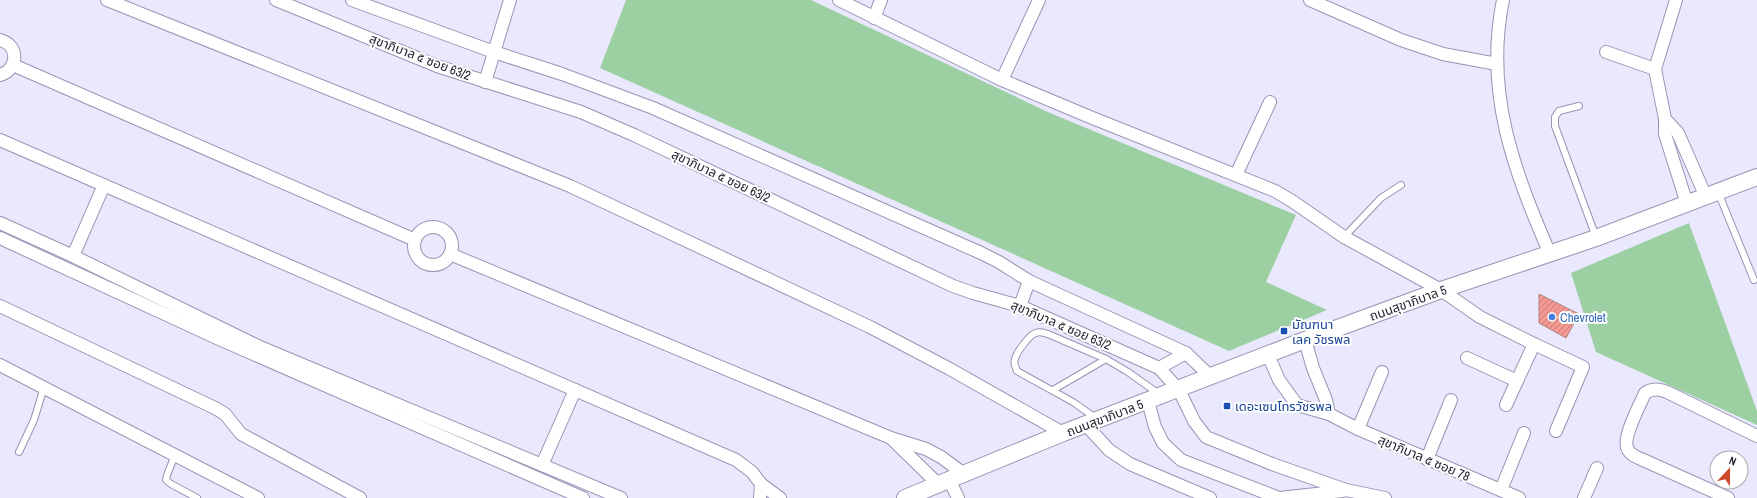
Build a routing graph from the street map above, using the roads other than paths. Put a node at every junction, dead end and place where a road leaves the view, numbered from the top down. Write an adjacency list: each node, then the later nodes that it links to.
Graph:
1 (107, 0): 67 (street)
2 (276, 0): 20 (street, สุขาภิบาล ๕ ซอย 63/2)
3 (352, 0): 13 (street)
4 (510, 0): 13 (street)
5 (839, 0): 11 (street)
6 (881, 0): 11 (street)
7 (1039, 0): 19 (street)
8 (1310, 0): 15 (street)
9 (1503, 0): 15 (street)
10 (1676, 0): 17 (street)
11 (874, 18): 19 (street)
12 (0, 40): 16 (street)
13 (494, 52): 20 (street); 40 (street)
14 (1606, 52): 17 (street)
15 (1497, 64): 37 (street)
16 (13, 65): 18 (street); 35 (street)
17 (1655, 70): 23 (street)
18 (0, 75)
19 (1002, 80): 25 (street)
20 (485, 82): 43 (street, สุขาภิบาล ๕ ซอย 63/2)
21 (1270, 102): 25 (street)
22 (1579, 106): 34 (lane)
23 (1665, 119): 29 (street); 30 (street)
24 (0, 140): 27 (street)
25 (1236, 175): 32 (street)
26 (1757, 178): 29 (main road, ถนนสุขาภิบาล 5)
27 (104, 185): 38 (street); 56 (street)
28 (1401, 185): 32 (lane)
29 (1712, 195): 30 (main road, ถนนสุขาภิบาล 5); 39 (lane)
30 (1687, 204): 34 (main road, ถนนสุขาภิบาล 5)
31 (0, 223): 38 (street)
32 (1344, 237): 41 (street)
33 (0, 238): 84 (street)
34 (1596, 238): 37 (main road, ถนนสุขาภิบาล 5)
35 (415, 240): 36 (street); 36 (street)
36 (450, 254): 69 (street)
37 (1550, 254): 41 (main road, ถนนสุขาภิบาล 5)
38 (73, 256): 73 (street)
39 (1754, 280)
40 (1029, 282): 43 (street); 46 (street)
41 (1441, 290): 44 (main road, ถนนสุขาภิบาล 5); 45 (street)
42 (0, 306): 83 (street)
43 (1020, 306): 51 (street, สุขาภิบาล ๕ ซอย 63/2)
44 (1305, 340): 47 (main road, ถนนสุขาภิบาล 5); 62 (street)
45 (1534, 344): 54 (street); 65 (street)
46 (1186, 353): 51 (street); 53 (street)
47 (1268, 355): 53 (main road, ถนนสุขาภิบาล 5); 62 (street, สุขาภิบาล ๕ ซอย 78)
48 (1467, 358): 54 (street)
49 (1106, 359): 57 (lane); 57 (lane); 59 (lane)
50 (0, 364): 55 (street)
51 (1159, 368): 58 (street)
52 (1382, 372): 64 (street)
53 (1211, 377): 58 (main road, ถนนสุขาภิบาล 5)
54 (1517, 381): 61 (street)
55 (44, 387): 70 (lane); 71 (street)
56 (574, 390): 73 (street); 77 (street)
57 (1053, 390): 63 (lane)
58 (1179, 390): 59 (main road, ถนนสุขาภิบาล 5); 78 (street)
59 (1155, 398): 63 (main road, ถนนสุขาภิบาล 5); 91 (street)
60 (1451, 400): 72 (street)
61 (1506, 405)
62 (1329, 414): 64 (street, สุขาภิบาล ๕ ซอย 78)
63 (1092, 422): 67 (main road, ถนนสุขาภิบาล 5); 90 (street)
64 (1358, 429): 72 (street, สุขาภิบาล ๕ ซอย 78)
65 (1556, 431)
66 (1524, 433): 79 (street)
67 (1063, 434): 75 (main road, ถนนสุขาภิบาล 5)
68 (1757, 436): 95 (street)
69 (891, 438): 75 (street); 76 (street)
70 (20, 452)
71 (175, 455): 81 (lane); 82 (street)
72 (1427, 459): 79 (street, สุขาภิบาล ๕ ซอย 78)
73 (542, 465): 85 (street)
74 (1597, 468): 94 (street)
75 (964, 474): 76 (main road, ถนนสุขาภิบาล 5)
76 (944, 482): 88 (main road, ถนนสุขาภิบาล 5); 89 (street)
77 (762, 484): 86 (street); 87 (street)
78 (1346, 490): 80 (street); 91 (street)
79 (1501, 490): 93 (street, สุขาภิบาล ๕ ซอย 78)
80 (1366, 496): 92 (street)
81 (197, 498)
82 (258, 498)
83 (360, 498)
84 (583, 498)
85 (621, 498)
86 (760, 498)
87 (780, 498)
88 (905, 498)
89 (958, 498)
90 (1210, 498)
91 (1279, 498)
92 (1385, 498)
93 (1519, 498)
94 (1584, 498)
95 (1728, 498)

